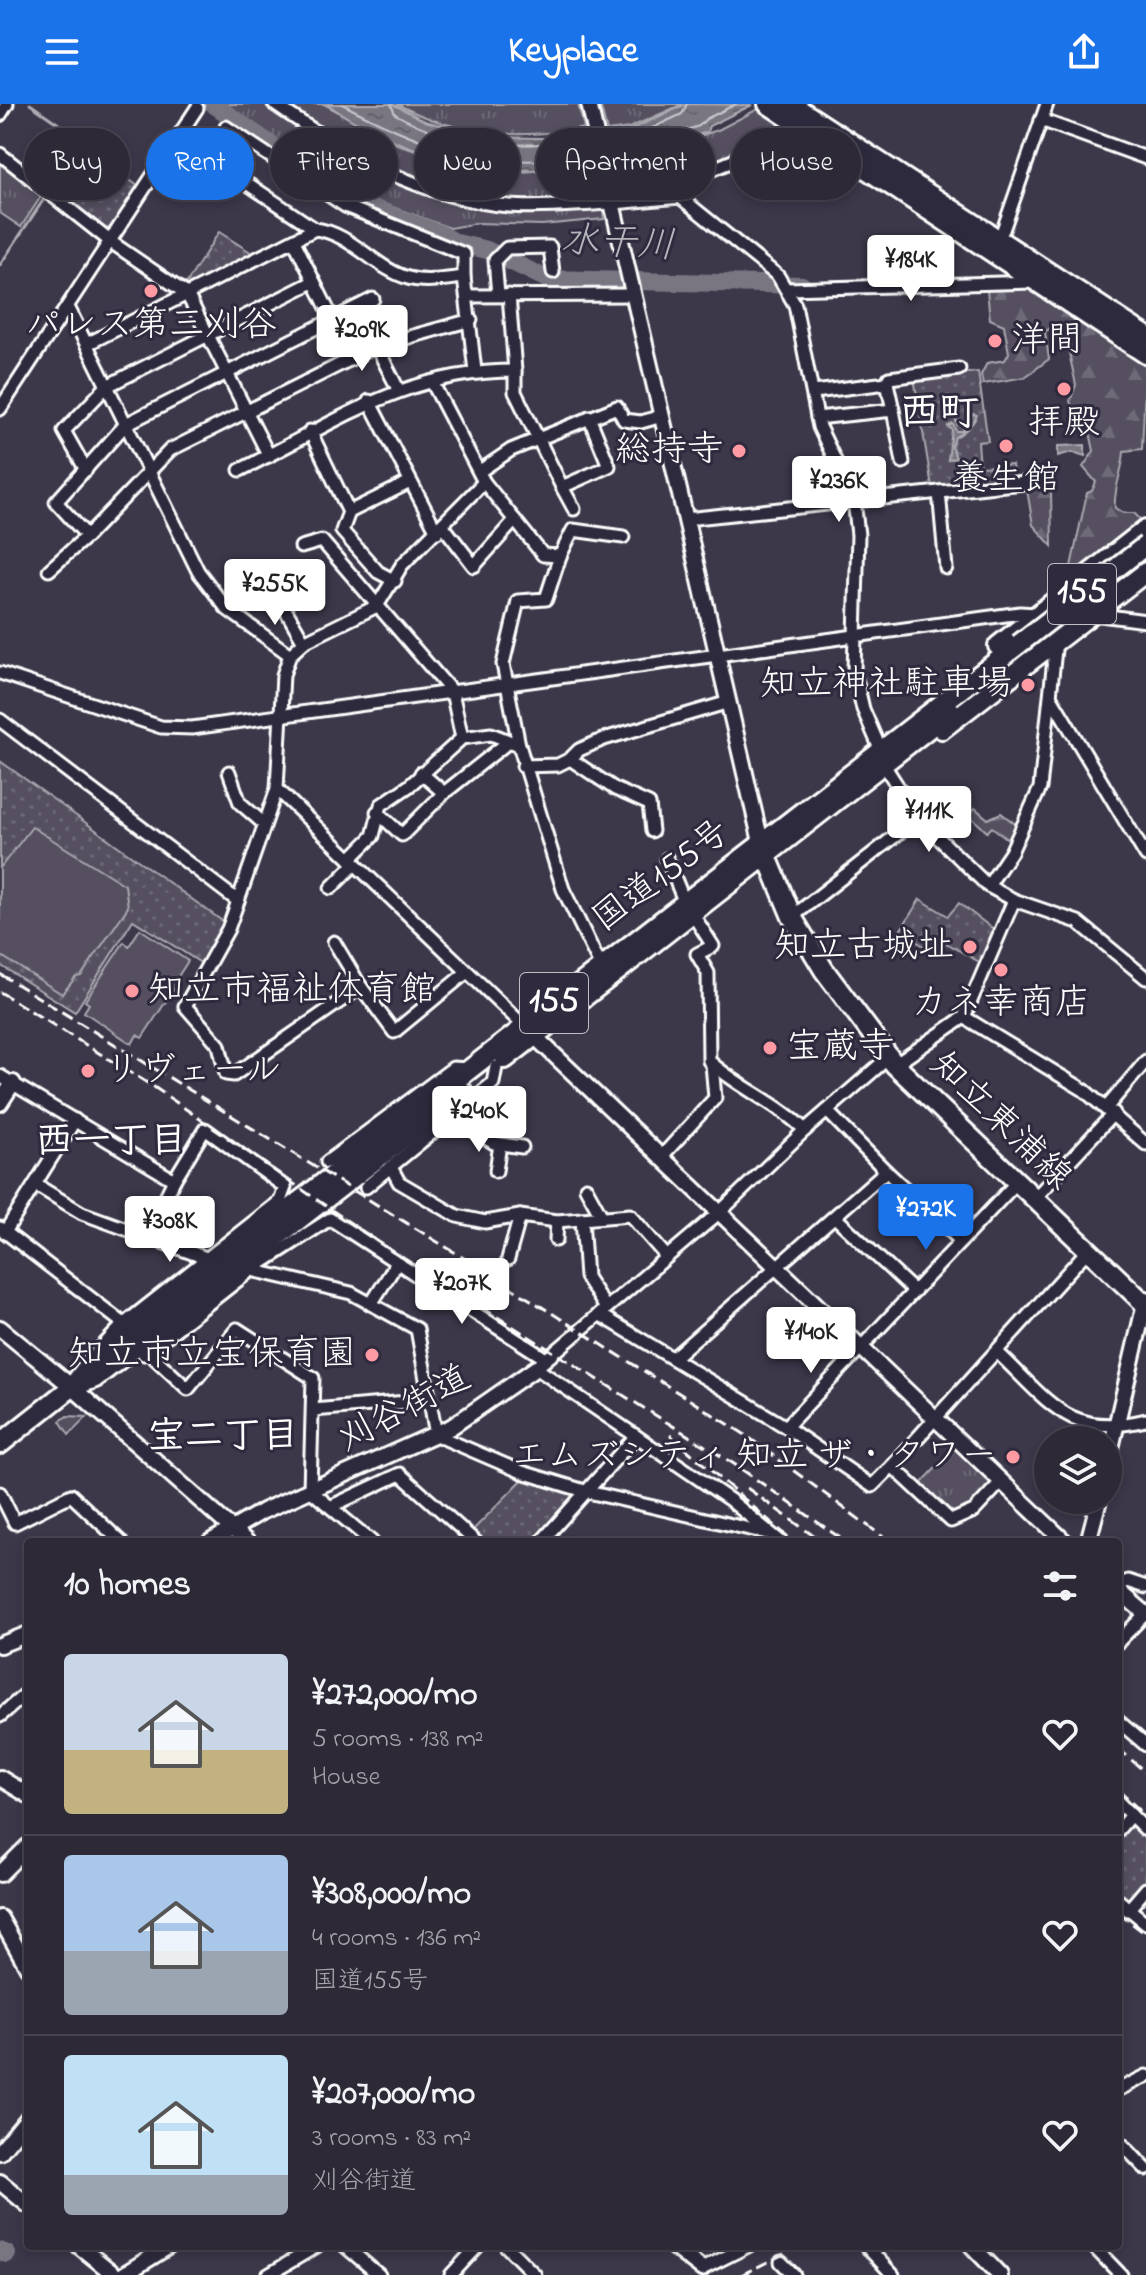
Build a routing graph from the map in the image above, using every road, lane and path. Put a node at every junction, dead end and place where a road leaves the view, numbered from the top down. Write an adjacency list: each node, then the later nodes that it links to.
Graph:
1 (7, 104): 8 (street)
2 (274, 104): 19 (street)
3 (589, 104): 13 (street)
4 (768, 104): 10 (main road)
5 (791, 104): 10 (main road)
6 (1047, 104): 9 (street)
7 (197, 108): 12 (street)
8 (0, 115)
9 (1041, 120): 15 (street); 23 (street)
10 (804, 123): 16 (street); 29 (main road); 41 (main road)
11 (226, 127): 27 (street)
12 (184, 128)
13 (596, 128)
14 (0, 154): 25 (street)
15 (1146, 158)
16 (715, 169)
17 (146, 187): 25 (street)
18 (254, 188): 22 (street)
19 (618, 200): 20 (street); 33 (street)
20 (659, 200)
21 (684, 200): 30 (street)
22 (315, 229): 24 (street); 27 (street)
23 (1003, 230)
24 (294, 241): 28 (street); 31 (street)
25 (111, 242): 31 (street); 36 (street)
26 (553, 272): 32 (street)
27 (464, 277): 34 (street)
28 (313, 282): 38 (street); 40 (street)
29 (1035, 282): 30 (street); 44 (main road)
30 (784, 285): 53 (street)
31 (187, 294): 40 (street); 42 (street)
32 (504, 295): 33 (street); 34 (street); 47 (street)
33 (634, 295): 58 (street)
34 (468, 296): 39 (street)
35 (373, 299): 37 (street)
36 (68, 307): 42 (street); 55 (street)
37 (357, 308): 38 (street); 43 (street)
38 (333, 320): 48 (street)
39 (471, 320): 43 (street); 46 (street)
40 (210, 336): 48 (street); 51 (street)
41 (1146, 336)
42 (87, 344): 51 (street)
43 (377, 346): 52 (street); 57 (street)
44 (1146, 354)
45 (959, 369): 50 (street)
46 (475, 371): 47 (street); 49 (street)
47 (515, 371): 63 (street)
48 (229, 375): 57 (street); 61 (street)
49 (432, 382): 52 (street); 69 (street)
50 (887, 383): 53 (street); 56 (street)
51 (107, 386): 61 (street); 66 (street)
52 (398, 389): 54 (street)
53 (814, 392): 60 (street)
54 (369, 401): 62 (street); 70 (street)
55 (0, 410)
56 (893, 410): 60 (street); 65 (street)
57 (247, 412): 64 (street); 68 (street)
58 (662, 416): 59 (street); 77 (street)
59 (589, 417): 63 (street); 72 (street)
60 (817, 418): 74 (street)
61 (126, 424): 66 (street); 68 (street)
62 (310, 431): 64 (street); 76 (street)
63 (536, 440): 69 (street); 72 (street)
64 (269, 456): 67 (street)
65 (903, 462)
66 (86, 470): 81 (street)
67 (240, 470)
68 (150, 471): 81 (street); 101 (street)
69 (482, 476): 78 (street); 79 (street)
70 (410, 482): 76 (street); 79 (street)
71 (1024, 483): 73 (street)
72 (562, 487): 75 (street)
73 (939, 492): 74 (street); 87 (street)
74 (854, 500): 77 (street); 97 (street)
75 (574, 509)
76 (349, 512): 90 (street)
77 (686, 519): 102 (street)
78 (515, 520): 79 (street); 85 (street)
79 (440, 529): 90 (street)
80 (1146, 529): 91 (main road, 155)
81 (87, 536): 88 (street)
82 (623, 537): 85 (street)
83 (1146, 545): 100 (main road, 国道155号 / 155, bridge)
84 (301, 547): 93 (street)
85 (560, 556): 104 (street)
86 (1146, 559): 100 (main road, 国道155号 / 155)
87 (946, 568)
88 (49, 570)
89 (1146, 572): 95 (main road, 155)
90 (395, 581): 93 (street)
91 (1061, 594): 94 (main road, 155); 99 (street)
92 (277, 595): 98 (street)
93 (377, 606): 98 (street); 105 (street)
94 (1037, 614): 97 (street); 110 (main road, 155)
95 (1092, 614): 96 (street); 99 (main road, 155)
96 (1146, 621)
97 (854, 637): 102 (street); 113 (street)
98 (304, 642): 101 (street)
99 (1056, 642): 106 (street); 110 (main road, 155)
100 (1022, 648): 110 (main road, 国道155号 / 155)
101 (290, 655): 108 (street)
102 (718, 656): 104 (street); 107 (street)
103 (0, 673): 108 (street)
104 (507, 685): 105 (street); 112 (street)
105 (452, 692): 108 (street); 111 (street)
106 (1050, 696): 125 (street); 128 (street)
107 (729, 702): 114 (street); 124 (street)
108 (283, 714): 118 (street)
109 (0, 720): 131 (street)
110 (910, 736): 113 (main road, 国道155号 / 155)
111 (462, 738): 112 (street); 117 (street)
112 (513, 744): 115 (street); 119 (street)
113 (882, 758): 121 (street); 124 (main road, 国道155号 / 155)
114 (570, 759): 115 (street); 123 (street)
115 (523, 766): 135 (street)
116 (229, 772): 122 (street)
117 (421, 773): 119 (street); 120 (street)
118 (277, 789): 122 (street); 127 (street)
119 (444, 793): 120 (street)
120 (377, 812): 127 (street)
121 (918, 818): 128 (street); 133 (street)
122 (263, 823): 131 (street)
123 (652, 831)
124 (763, 850): 132 (main road, 国道155号 / 155); 133 (main road, 知立東浦線)
125 (1146, 856)
126 (667, 859): 132 (street)
127 (352, 861): 129 (street); 136 (street)
128 (988, 886): 130 (street)
129 (331, 888)
130 (1014, 900): 137 (street); 139 (street)
131 (238, 901): 138 (street)
132 (688, 907): 135 (main road, 国道155号 / 155); 140 (main road, 国道155号 / 155); 143 (street)
133 (792, 917): 141 (main road, 知立東浦線)
134 (334, 942): 138 (street)
135 (600, 965): 140 (main road, 国道155号 / 155)
136 (467, 972): 138 (street); 140 (street)
137 (1146, 978)
138 (361, 987)
139 (964, 1017): 141 (street, 刈谷街道); 148 (street)
140 (530, 1031): 144 (main road, 国道155号 / 155); 145 (main road, 国道155号 / 155); 156 (street)
141 (892, 1061): 149 (street, 刈谷街道); 162 (main road, 知立東浦線)
142 (1146, 1061): 148 (street)
143 (712, 1064): 152 (street); 156 (street)
144 (496, 1067): 150 (street); 195 (main road, 国道155号 / 155)
145 (473, 1069): 157 (street); 194 (main road, 国道155号 / 155)
146 (6, 1080): 147 (street); 151 (street)
147 (0, 1103)
148 (1110, 1110): 154 (street); 166 (street)
149 (827, 1111): 152 (street, 刈谷街道); 160 (street)
150 (452, 1117): 153 (street); 158 (street)
151 (75, 1120): 161 (street); 163 (street)
152 (805, 1130): 167 (street, 刈谷街道)
153 (500, 1144): 155 (street); 159 (street)
154 (1146, 1144)
155 (522, 1147)
156 (663, 1155): 167 (street)
157 (327, 1162)
158 (391, 1167): 164 (street); 168 (street)
159 (496, 1171)
160 (886, 1171): 170 (street); 176 (street)
161 (174, 1180): 174 (street); 179 (street)
162 (1017, 1182): 166 (main road, 知立東浦線); 176 (street)
163 (36, 1185): 173 (street); 174 (street)
164 (366, 1187)
165 (586, 1188): 169 (street)
166 (1034, 1199): 177 (main road, 知立東浦線)
167 (721, 1211): 178 (street, 刈谷街道); 182 (street)
168 (520, 1216): 172 (street); 180 (street)
169 (602, 1217): 171 (street); 178 (street)
170 (836, 1218): 182 (street); 184 (street)
171 (582, 1219): 172 (street); 187 (street)
172 (557, 1221): 175 (street)
173 (2, 1230): 188 (street)
174 (146, 1237): 179 (street)
175 (556, 1240)
176 (961, 1241): 184 (street)
177 (1088, 1250): 185 (main road, 知立東浦線); 191 (street)
178 (666, 1256): 187 (street, 刈谷街道)
179 (206, 1258): 188 (street)
180 (508, 1259)
181 (397, 1263): 183 (street); 186 (street); 193 (street)
182 (777, 1267): 190 (street); 192 (street)
183 (251, 1270): 186 (street); 197 (street)
184 (914, 1291): 190 (street)
185 (1146, 1303): 201 (street)
186 (371, 1304): 196 (street)
187 (602, 1311): 192 (street); 193 (street, 刈谷街道)
188 (124, 1324): 194 (street)
189 (0, 1328): 195 (street)
190 (861, 1347): 198 (street); 203 (street)
191 (997, 1352): 198 (street); 200 (street)
192 (673, 1358): 203 (street)
193 (541, 1364): 204 (street, 刈谷街道); 205 (street)
194 (88, 1366): 195 (main road, 国道155号 / 155)
195 (72, 1387): 206 (main road, 国道155号 / 155); 214 (street)
196 (430, 1400): 197 (street); 204 (street)
197 (313, 1410): 209 (street)
198 (937, 1418): 207 (street); 208 (street)
199 (1146, 1420): 202 (street)
200 (1109, 1426)
201 (1115, 1426)
202 (1119, 1426)
203 (786, 1427): 207 (street)
204 (436, 1435): 209 (street, 刈谷街道); 210 (street)
205 (636, 1436): 210 (street); 222 (street)
206 (0, 1444)
207 (892, 1466): 208 (street)
208 (1002, 1481): 223 (street)
209 (310, 1490): 212 (street); 214 (street, 刈谷街道)
210 (588, 1492): 220 (street); 221 (street)
211 (0, 1493): 215 (street)
212 (332, 1506): 218 (street); 219 (street)
213 (1095, 1514): 224 (street)
214 (233, 1528): 216 (street, 刈谷街道); 217 (street)
215 (117, 1538)
216 (217, 1538)
217 (243, 1538)
218 (368, 1538)
219 (472, 1538)
220 (545, 1538)
221 (770, 1538)
222 (776, 1538)
223 (1061, 1538)
224 (1089, 1538)
225 (1145, 1583): 226 (street)
226 (1122, 1585)
227 (1122, 1591): 228 (street)
228 (1146, 1614): 230 (street)
229 (24, 1636): 231 (street)
230 (1122, 1638)
231 (0, 1645)
232 (24, 1695): 233 (street)
233 (0, 1716)
234 (1122, 1724): 235 (street)
235 (1146, 1745)
236 (0, 1778): 237 (street)
237 (24, 1793)
238 (1122, 1806): 239 (street)
239 (1131, 1815): 240 (street); 241 (street)
240 (1122, 1825)
241 (1146, 1830)
242 (24, 1850): 243 (street)
243 (0, 1874)
244 (1146, 1889): 246 (street)
245 (1122, 1904): 246 (street)
246 (1128, 1910): 248 (street)
247 (0, 1918): 249 (street)
248 (1146, 1923)
249 (24, 1961)
250 (1146, 2076): 251 (street)
251 (1122, 2088)
252 (24, 2123): 254 (street)
253 (1122, 2144): 255 (street)
254 (0, 2152)
255 (1146, 2169)
256 (0, 2182): 257 (street)
257 (24, 2202)
258 (84, 2250): 271 (street)
259 (163, 2250): 272 (street)
260 (310, 2250): 273 (street)
261 (350, 2250): 274 (street)
262 (474, 2250): 275 (street)
263 (510, 2250): 276 (street)
264 (677, 2250): 270 (street)
265 (740, 2250): 270 (street)
266 (870, 2250): 278 (street)
267 (976, 2250): 279 (street)
268 (1097, 2250): 280 (street)
269 (781, 2262): 277 (street)
270 (702, 2269)
271 (115, 2275)
272 (123, 2275)
273 (268, 2275)
274 (379, 2275)
275 (451, 2275)
276 (535, 2275)
277 (794, 2275)
278 (893, 2275)
279 (1000, 2275)
280 (1121, 2275)

